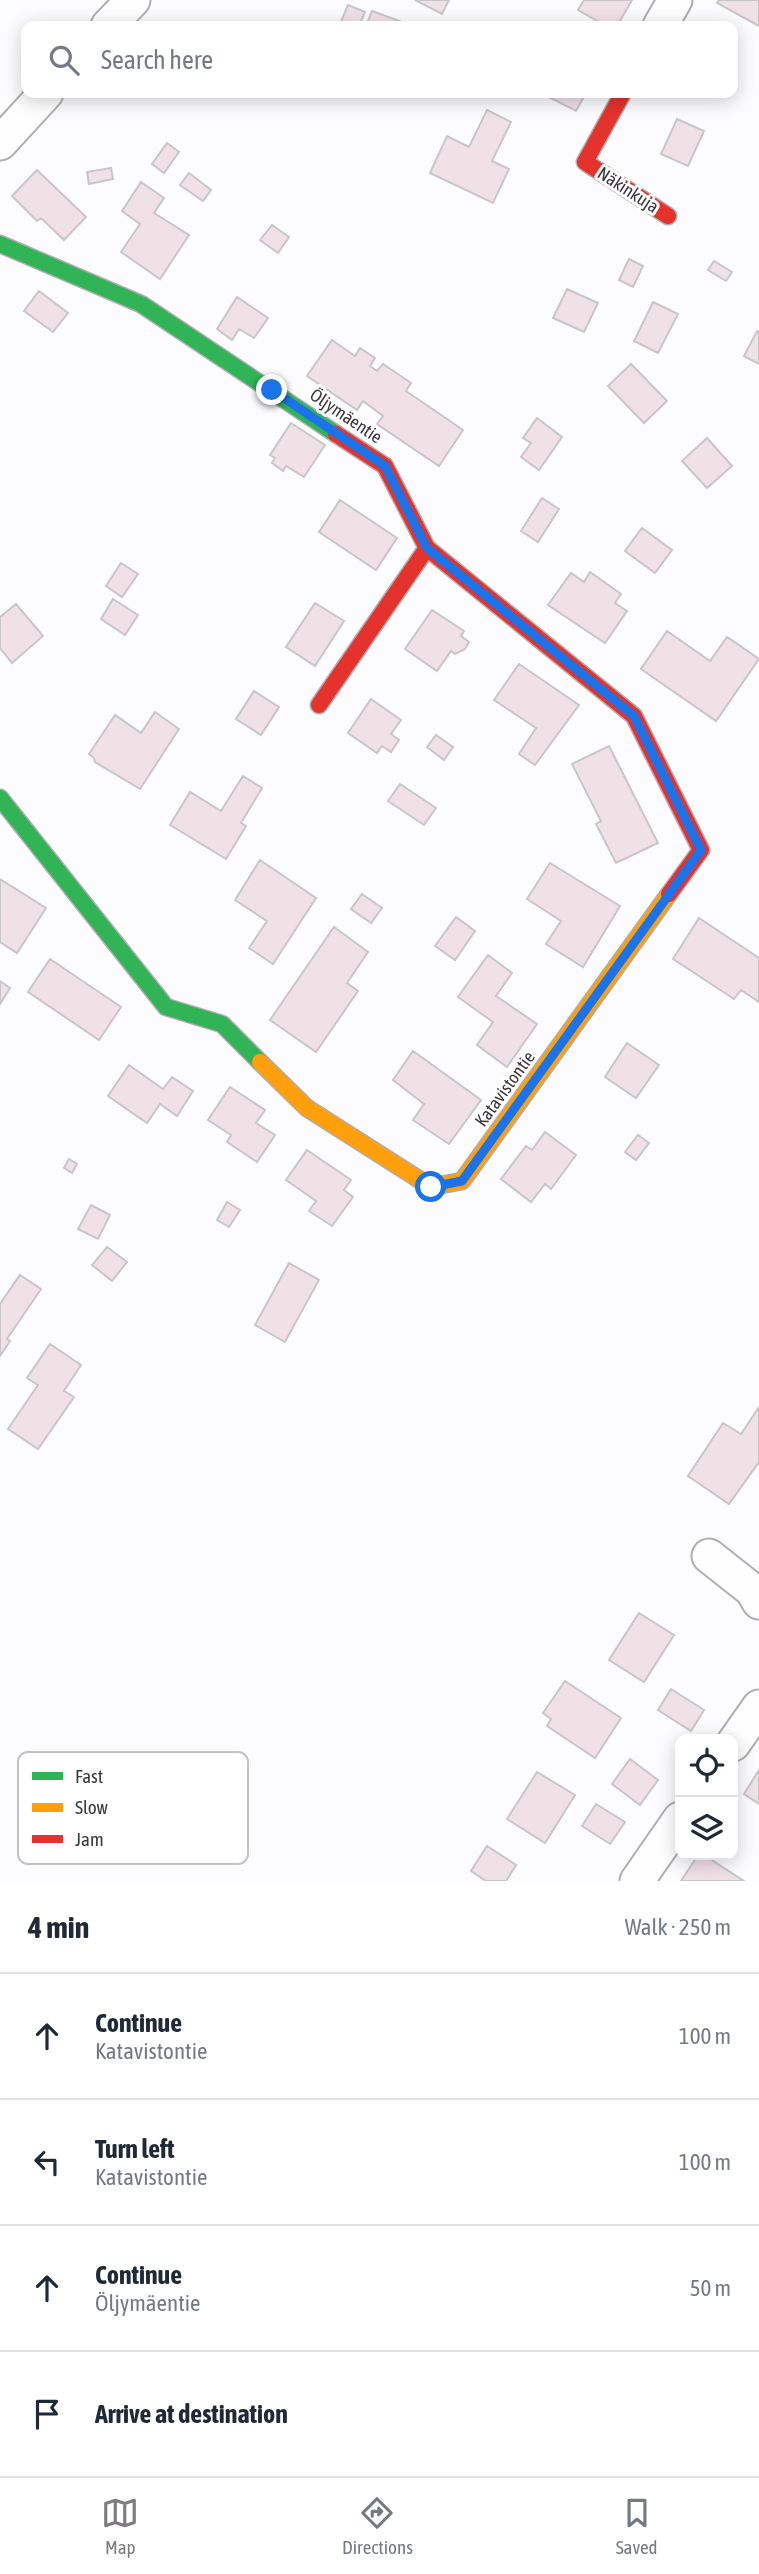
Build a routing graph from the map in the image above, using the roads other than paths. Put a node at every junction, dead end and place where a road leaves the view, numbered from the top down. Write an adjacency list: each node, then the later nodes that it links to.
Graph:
1 (133, 0): 3 (street)
2 (674, 0): 4 (street)
3 (113, 21)
4 (663, 21)
5 (42, 98): 7 (street)
6 (620, 98): 8 (street, Näkinkuja)
7 (0, 143)
8 (668, 216)
9 (0, 244): 10 (street, Öljymäentie)
10 (427, 548): 11 (street); 12 (street, Katavistontie)
11 (319, 705)
12 (0, 798)
13 (709, 1556): 14 (street)
14 (759, 1602)
15 (759, 1707): 16 (street)
16 (738, 1737)
17 (675, 1826): 18 (street)
18 (637, 1881)

